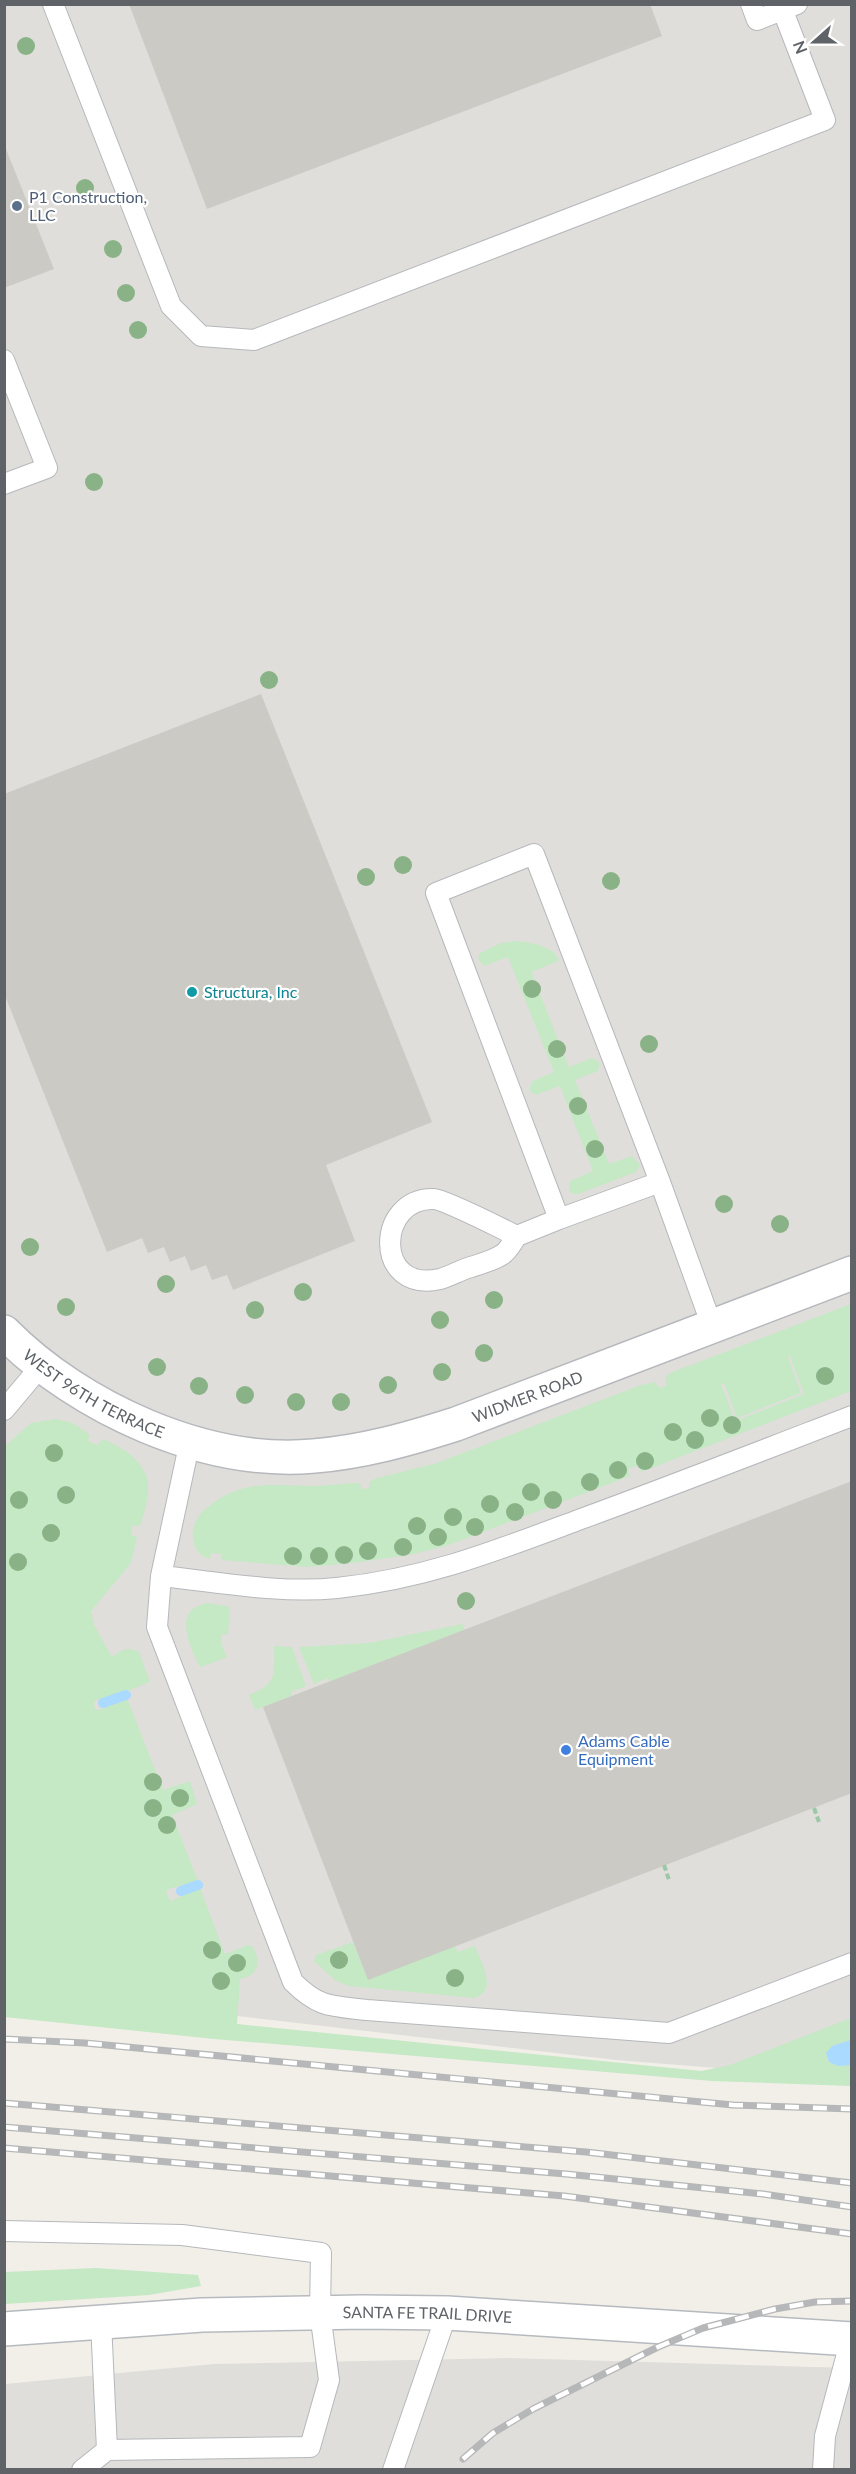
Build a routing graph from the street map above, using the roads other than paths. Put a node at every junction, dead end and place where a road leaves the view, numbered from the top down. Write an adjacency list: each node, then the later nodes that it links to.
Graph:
1 (53, 4): 2 (lane)
2 (790, 8): 3 (lane)
3 (754, 12)
4 (4, 360): 5 (lane)
5 (4, 484)
6 (660, 1182): 7 (lane); 7 (lane); 10 (lane)
7 (559, 1219): 8 (lane)
8 (517, 1236): 8 (lane)
9 (852, 1273): 10 (street, WIDMER ROAD)
10 (712, 1326): 15 (street, WIDMER ROAD)
11 (4, 1332): 12 (street, WEST 96TH TERRACE)
12 (41, 1366): 13 (lane); 15 (street, WEST 96TH TERRACE)
13 (4, 1410)
14 (852, 1416): 16 (lane)
15 (190, 1442): 16 (lane)
16 (161, 1576): 17 (lane)
17 (852, 1963)
18 (4, 2230): 19 (lane)
19 (320, 2313): 20 (street, SANTA FE TRAIL DRIVE); 21 (street, SANTA FE TRAIL DRIVE); 24 (lane)
20 (447, 2313): 23 (street, SANTA FE TRAIL DRIVE); 26 (lane)
21 (101, 2322): 22 (street, SANTA FE TRAIL DRIVE); 24 (lane)
22 (4, 2329)
23 (851, 2339): 27 (lane)
24 (107, 2450): 25 (lane)
25 (82, 2469)
26 (393, 2469)
27 (823, 2469)

